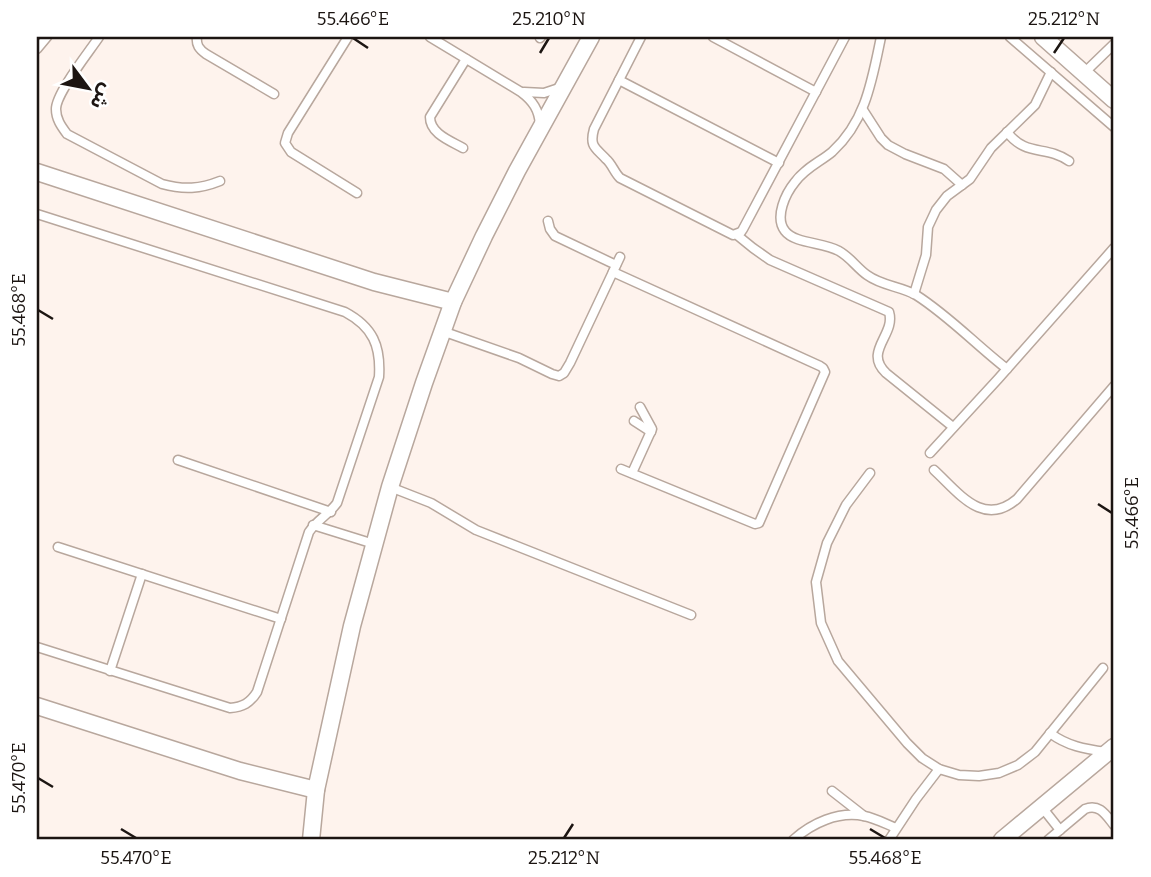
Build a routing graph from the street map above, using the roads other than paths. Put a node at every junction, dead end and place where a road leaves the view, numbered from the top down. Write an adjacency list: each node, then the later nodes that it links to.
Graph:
1 (47, 37): 14 (lane)
2 (99, 37): 32 (lane)
3 (197, 37): 22 (lane)
4 (348, 37): 34 (lane)
5 (430, 37): 15 (lane)
6 (591, 37): 19 (street)
7 (641, 37): 18 (lane)
8 (713, 37): 21 (lane)
9 (845, 37): 21 (lane)
10 (881, 37): 24 (lane)
11 (1010, 37): 16 (lane)
12 (1044, 37): 17 (street)
13 (1114, 44): 17 (lane)
14 (37, 49)
15 (466, 59): 20 (lane); 28 (lane)
16 (1051, 72): 25 (lane); 27 (lane)
17 (1084, 74): 23 (street)
18 (619, 80): 30 (lane); 37 (lane)
19 (565, 85): 20 (lane); 26 (street)
20 (522, 92): 26 (lane)
21 (816, 92): 30 (lane)
22 (274, 94)
23 (1114, 100)
24 (863, 110): 33 (lane); 40 (lane)
25 (1114, 127)
26 (540, 128): 41 (street)
27 (1007, 132): 29 (lane); 33 (lane)
28 (463, 148)
29 (1069, 161)
30 (779, 163): 37 (lane)
31 (37, 173): 41 (street)
32 (220, 181)
33 (962, 185): 40 (lane)
34 (357, 193)
35 (37, 214): 56 (lane)
36 (548, 221): 39 (lane)
37 (737, 235): 47 (lane)
38 (1114, 248): 43 (lane)
39 (616, 265): 42 (lane); 53 (lane)
40 (914, 294): 43 (lane)
41 (453, 302): 42 (street)
42 (442, 331): 55 (street)
43 (1007, 369): 47 (lane)
44 (1114, 386): 52 (lane)
45 (640, 407): 48 (lane)
46 (634, 421): 48 (lane)
47 (953, 427): 49 (lane)
48 (651, 432): 53 (lane)
49 (930, 453)
50 (178, 460): 56 (lane)
51 (621, 469): 53 (lane)
52 (934, 470)
53 (632, 473)
54 (870, 473): 69 (lane)
55 (390, 487): 58 (street); 61 (lane)
56 (331, 512): 57 (lane)
57 (313, 525): 58 (lane); 62 (lane)
58 (374, 544): 70 (street)
59 (58, 547): 60 (lane)
60 (142, 574): 62 (lane); 65 (lane)
61 (691, 615)
62 (281, 619): 65 (lane)
63 (37, 648): 65 (lane)
64 (1103, 668): 67 (lane)
65 (110, 671)
66 (37, 706): 70 (street)
67 (1050, 733): 68 (lane); 69 (lane)
68 (1111, 750): 72 (street)
69 (939, 769): 75 (lane)
70 (316, 790): 77 (street)
71 (832, 791): 73 (lane)
72 (1041, 806): 76 (lane); 80 (street)
73 (864, 816): 75 (lane); 78 (lane)
74 (1114, 825): 76 (lane)
75 (896, 828): 79 (lane)
76 (1060, 830): 81 (lane)
77 (311, 840)
78 (793, 840)
79 (889, 840)
80 (1002, 840)
81 (1048, 840)

